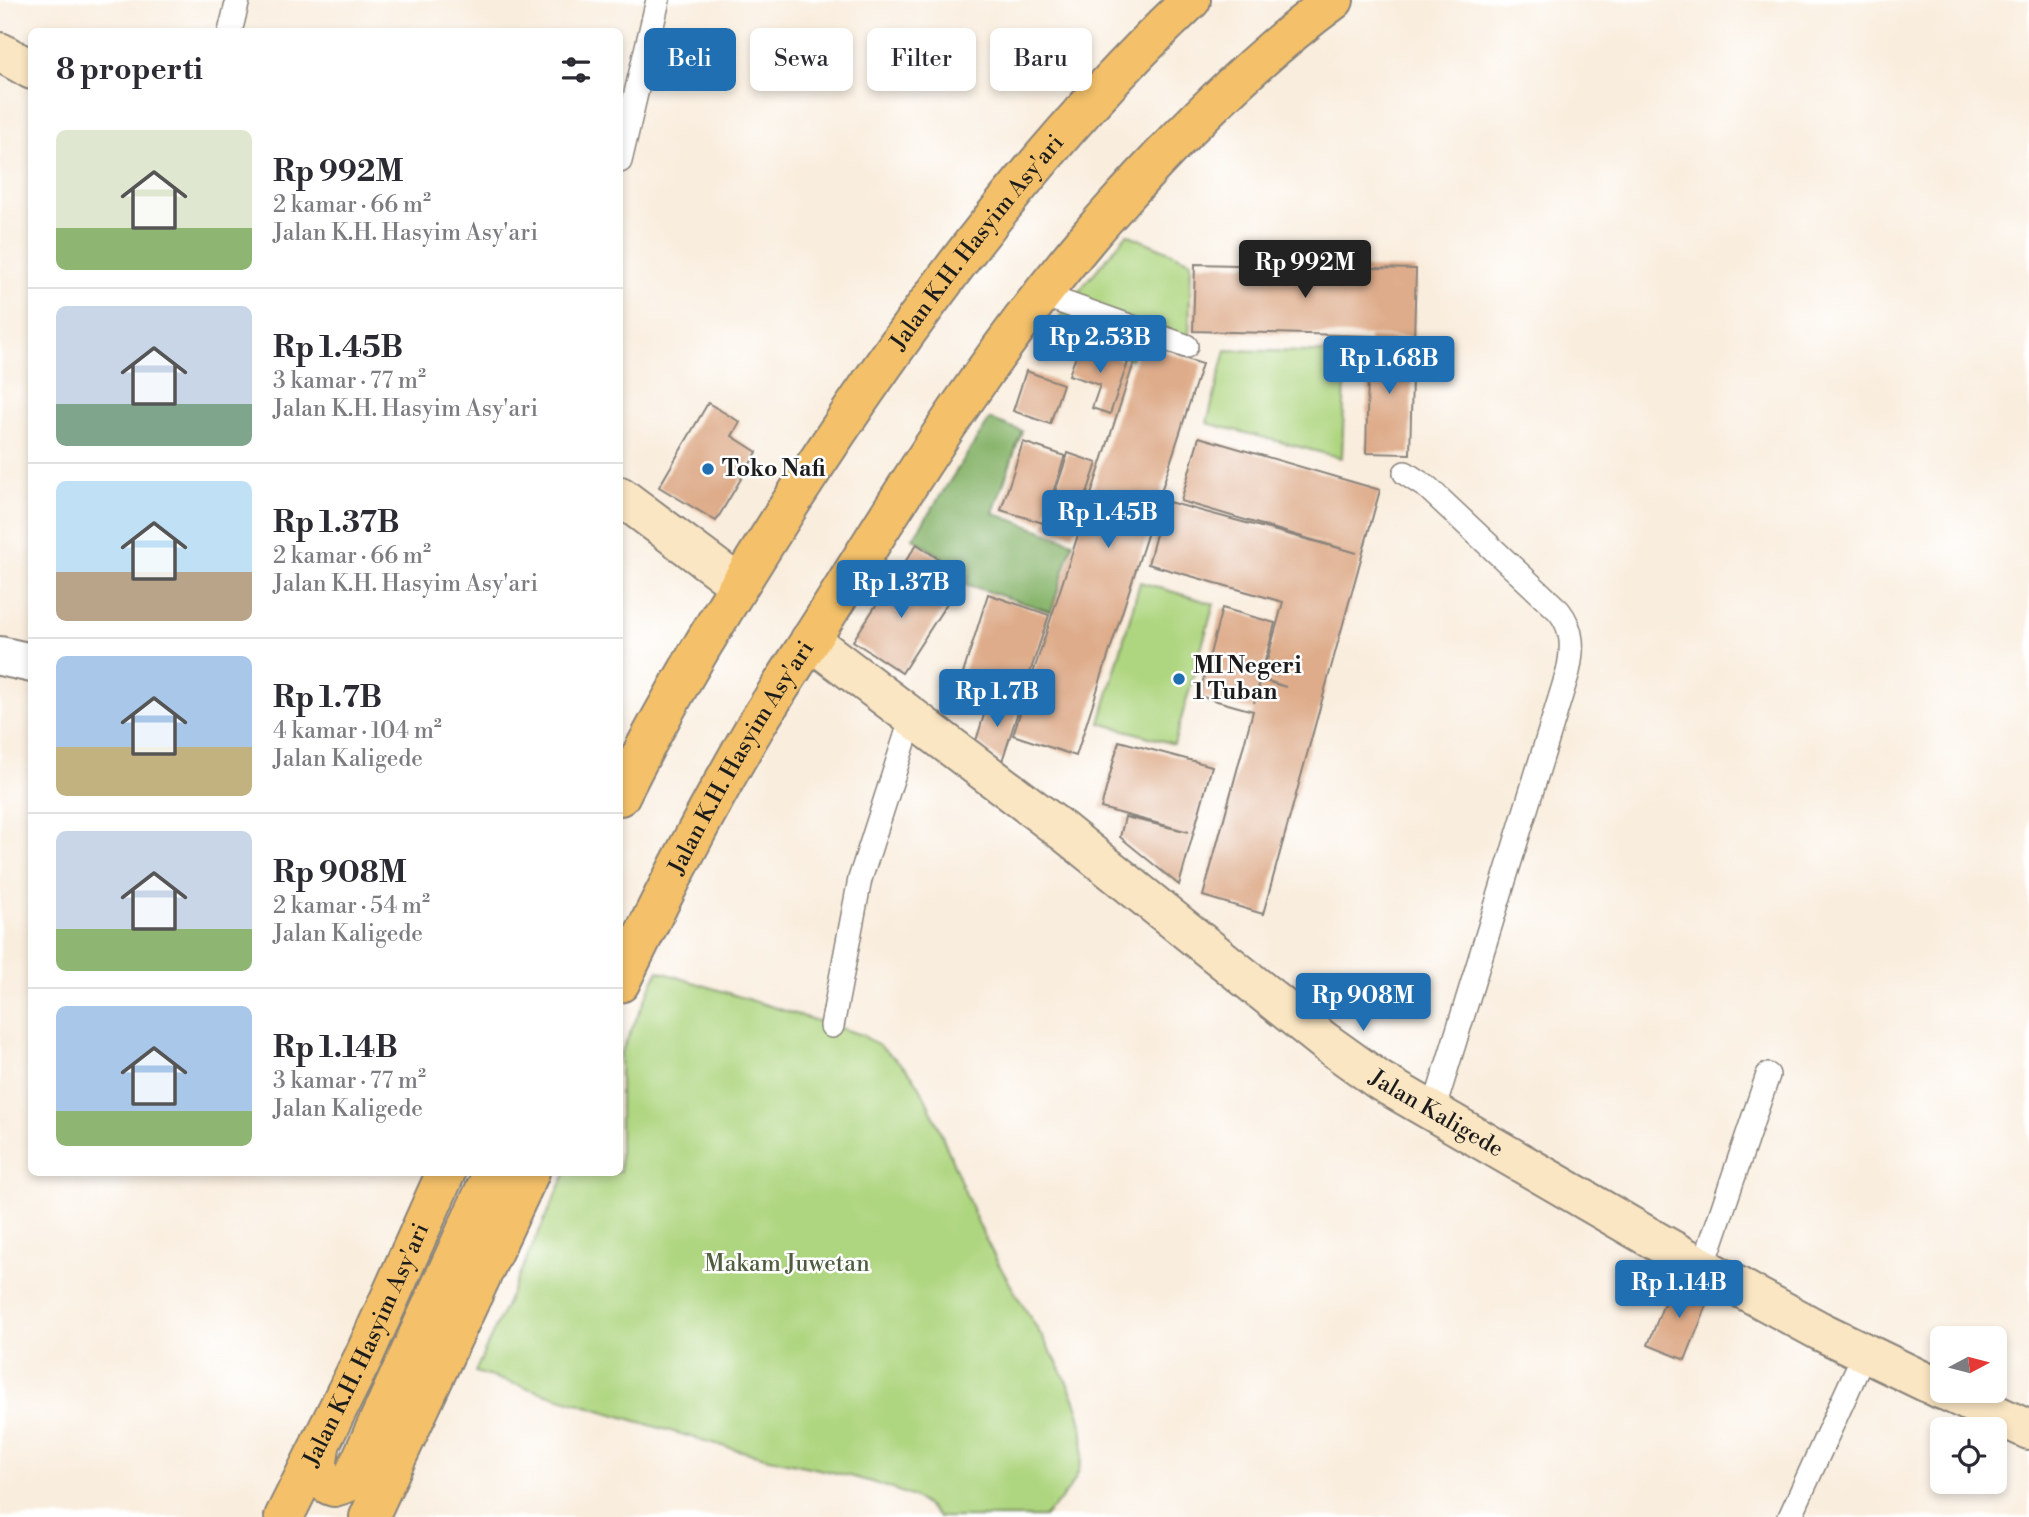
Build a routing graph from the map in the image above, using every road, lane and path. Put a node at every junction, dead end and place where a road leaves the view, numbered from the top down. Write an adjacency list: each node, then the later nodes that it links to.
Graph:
1 (238, 0): 5 (lane)
2 (657, 0): 8 (lane)
3 (1191, 0): 13 (highway, Jalan K.H. Hasyim Asy'ari)
4 (1334, 0): 9 (highway, Jalan K.H. Hasyim Asy'ari)
5 (231, 28)
6 (0, 52): 7 (street)
7 (28, 68)
8 (623, 148)
9 (1042, 295): 10 (lane); 14 (highway, Jalan K.H. Hasyim Asy'ari)
10 (1186, 346)
11 (1405, 473): 22 (lane)
12 (623, 498): 13 (street)
13 (738, 585): 18 (highway, Jalan K.H. Hasyim Asy'ari)
14 (810, 640): 17 (street, Jalan Kaligede); 19 (highway, Jalan K.H. Hasyim Asy'ari)
15 (0, 656): 16 (street)
16 (28, 662)
17 (912, 717): 20 (lane); 22 (street, Jalan Kaligede)
18 (623, 790)
19 (623, 977)
20 (832, 1026)
21 (1768, 1075): 26 (lane)
22 (1433, 1112): 26 (street, Jalan Kaligede)
23 (444, 1176): 31 (highway, Jalan K.H. Hasyim Asy'ari)
24 (491, 1176): 31 (highway)
25 (528, 1176): 33 (highway)
26 (1703, 1267): 27 (street, Jalan Kaligede)
27 (1865, 1352): 28 (street, Jalan Kaligede); 34 (lane)
28 (1930, 1383)
29 (1974, 1404): 30 (street, Jalan Kaligede)
30 (2029, 1430)
31 (321, 1441): 32 (highway, Jalan K.H. Hasyim Asy'ari)
32 (284, 1517)
33 (369, 1517)
34 (1790, 1517)

